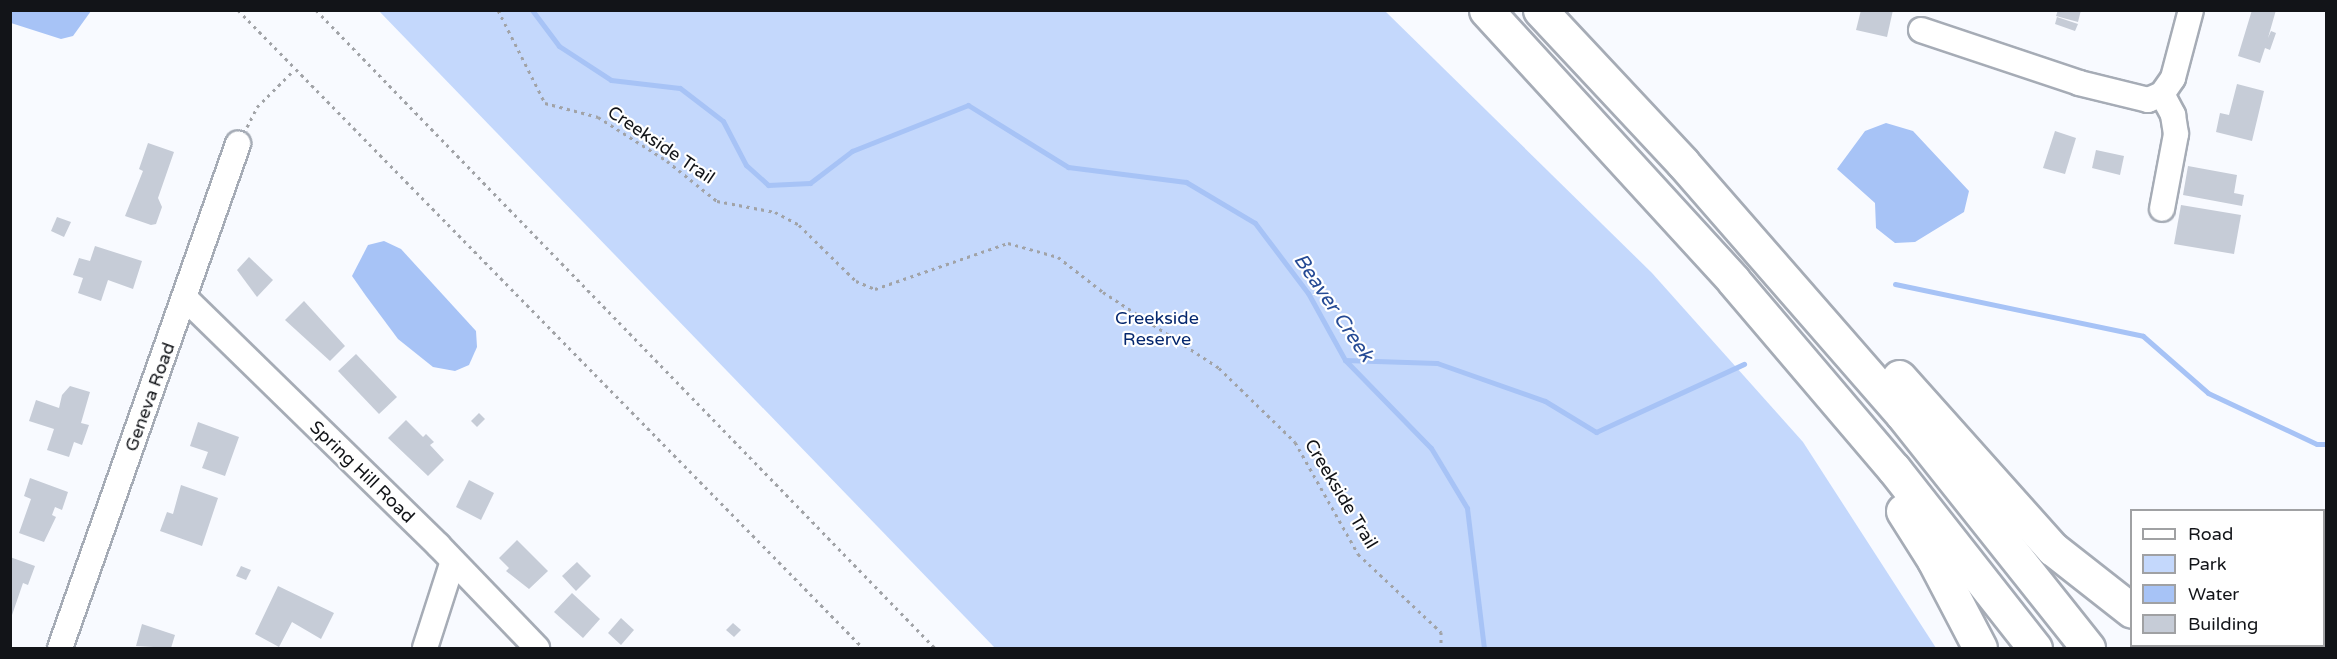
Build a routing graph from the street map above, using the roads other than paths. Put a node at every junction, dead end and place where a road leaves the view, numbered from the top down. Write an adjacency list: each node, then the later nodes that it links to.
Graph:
1 (1486, 10): 10 (highway)
2 (1540, 10): 7 (highway)
3 (2191, 10): 5 (street)
4 (1921, 30): 5 (street)
5 (2162, 94): 8 (street)
6 (238, 144): 9 (street, Geneva Road)
7 (1683, 163): 12 (highway); 18 (highway)
8 (2162, 209)
9 (186, 298): 11 (street, Spring Hill Road); 13 (street, Geneva Road)
10 (1803, 363): 16 (highway); 17 (highway)
11 (453, 561): 14 (street); 15 (street, Spring Hill Road)
12 (2130, 609)
13 (60, 648)
14 (424, 648)
15 (537, 648)
16 (1980, 648)
17 (2035, 648)
18 (2088, 648)

